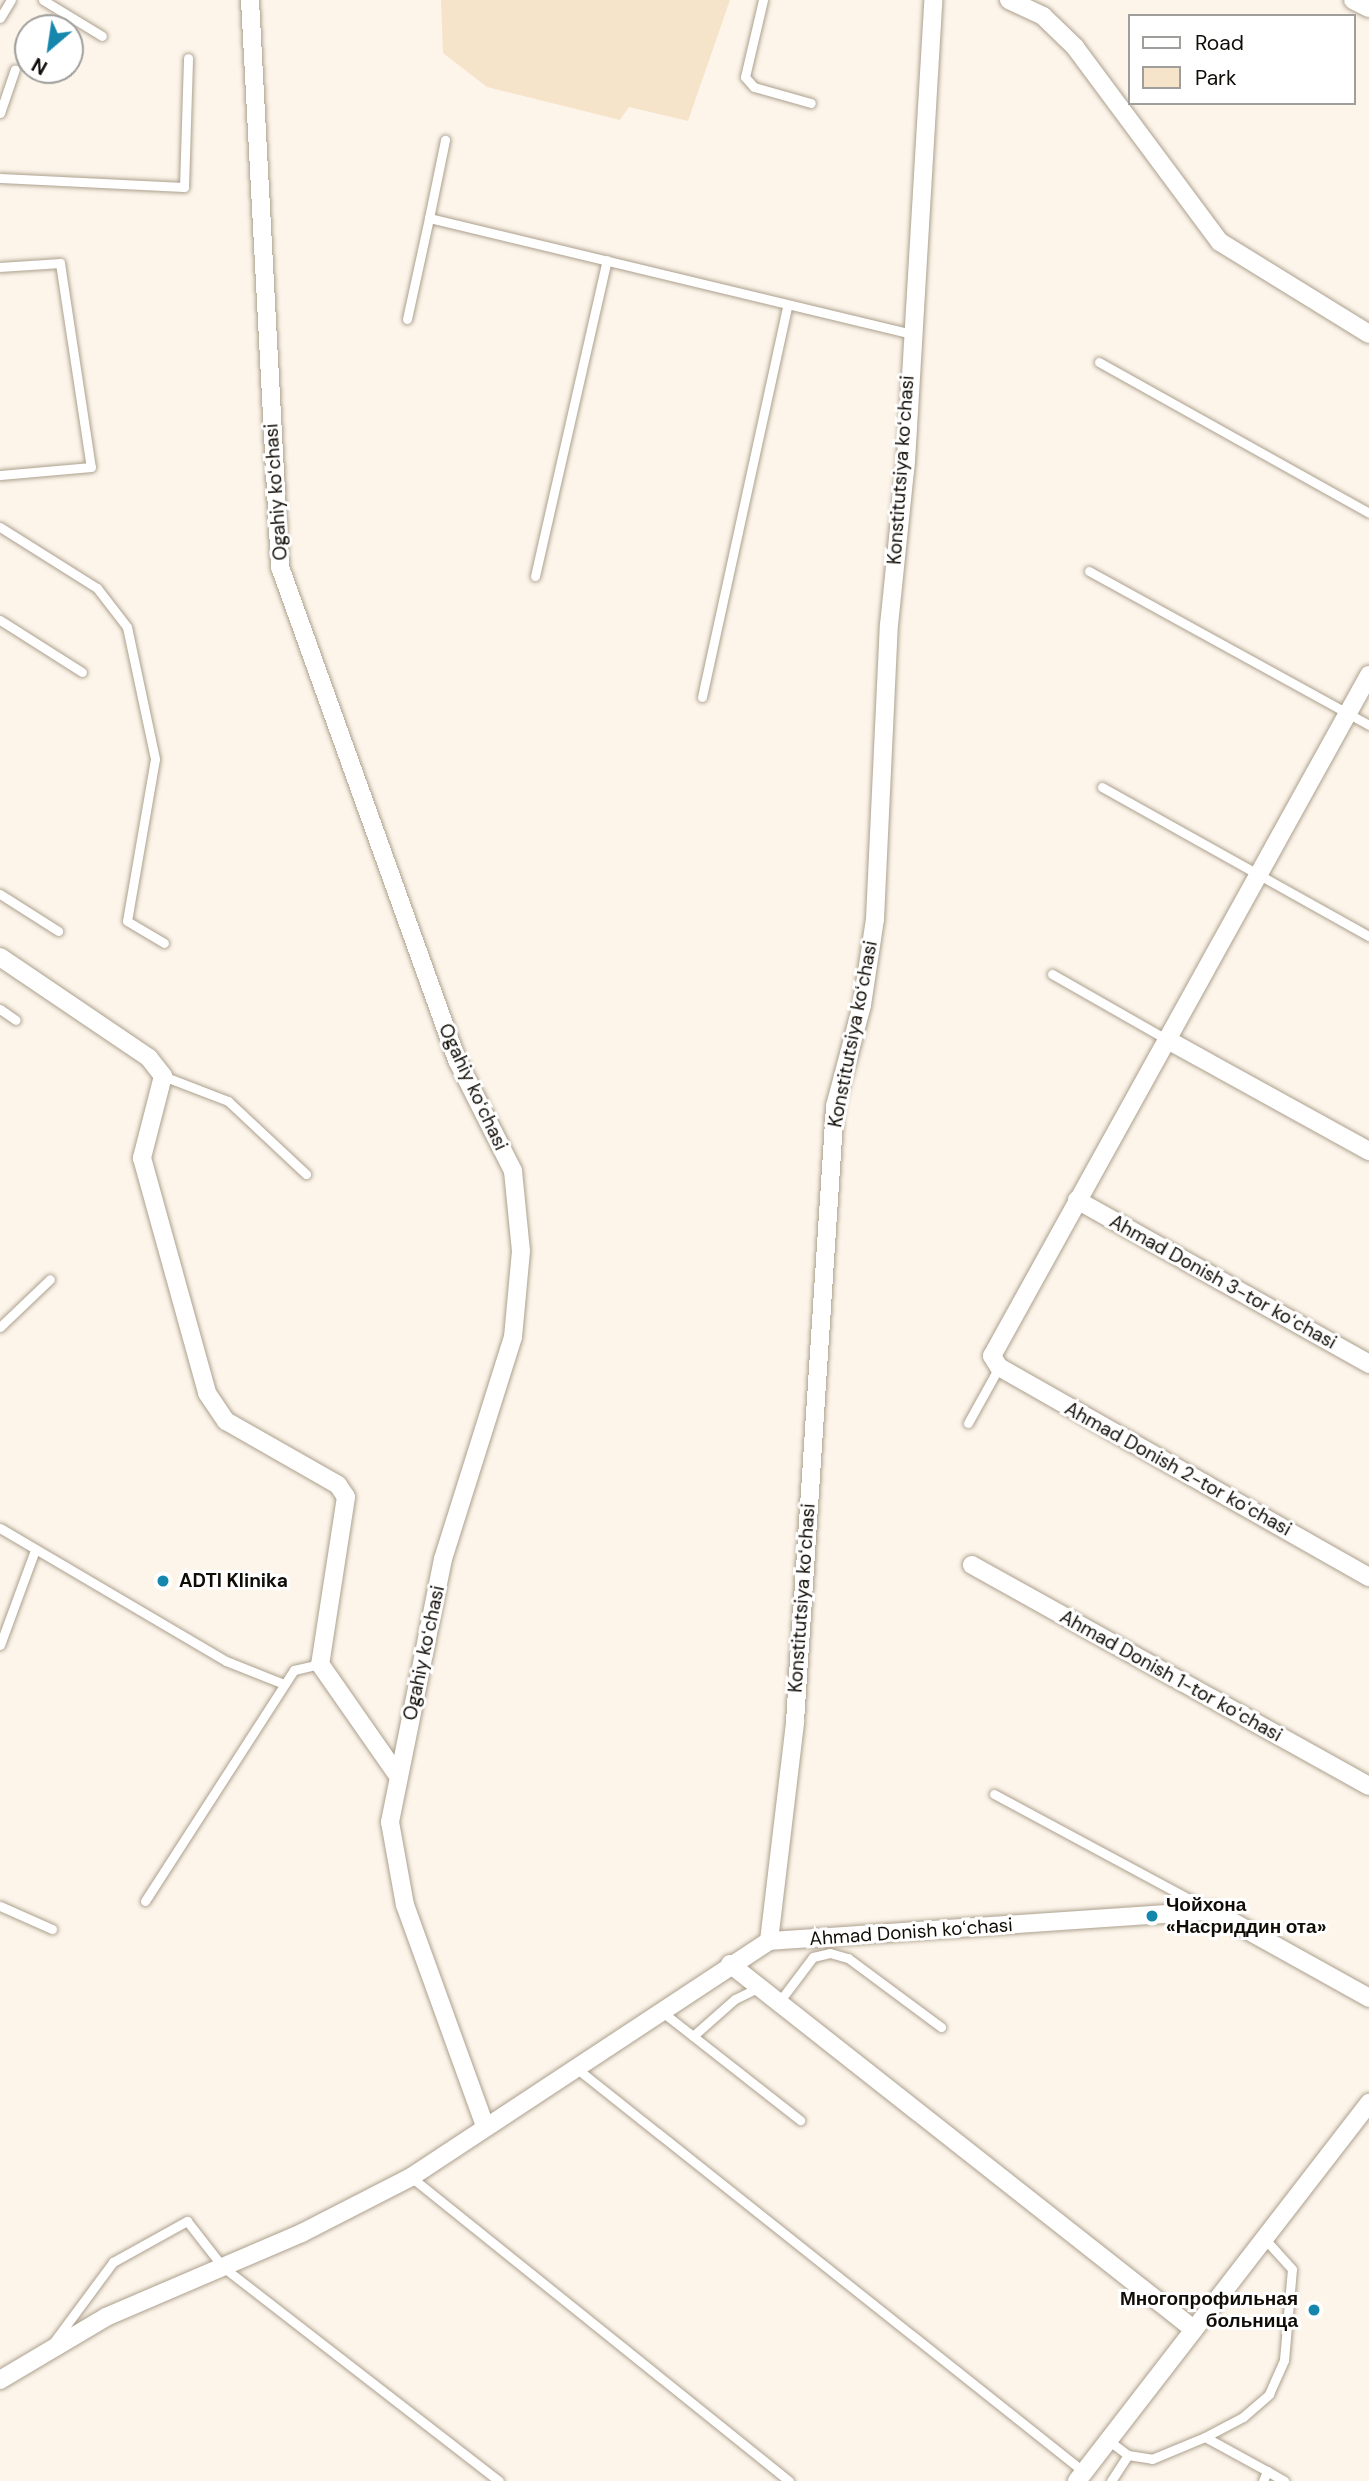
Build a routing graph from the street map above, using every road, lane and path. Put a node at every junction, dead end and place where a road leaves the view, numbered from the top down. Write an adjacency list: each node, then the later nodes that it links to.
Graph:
1 (11, 0): 9 (lane)
2 (43, 0): 10 (lane)
3 (250, 0): 63 (street, Ogahiy koʻchasi)
4 (763, 0): 13 (lane)
5 (933, 0): 22 (street, Konstitutsiya koʻchasi)
6 (1009, 0): 23 (street)
7 (1353, 0): 8 (street)
8 (1369, 8)
9 (0, 18)
10 (102, 36)
11 (188, 58): 16 (lane)
12 (14, 72): 14 (lane)
13 (811, 103)
14 (0, 113)
15 (445, 140): 17 (lane)
16 (0, 178)
17 (429, 218): 18 (lane); 21 (lane)
18 (607, 260): 20 (lane); 29 (lane)
19 (0, 267): 25 (lane)
20 (787, 306): 22 (lane); 33 (lane)
21 (407, 319)
22 (909, 333): 70 (street, Konstitutsiya koʻchasi)
23 (1369, 334)
24 (1099, 362): 26 (lane)
25 (0, 475)
26 (1369, 513)
27 (0, 527): 41 (lane)
28 (1089, 571): 34 (lane)
29 (535, 576)
30 (0, 620): 31 (lane)
31 (82, 672)
32 (1369, 675): 34 (street)
33 (702, 697)
34 (1348, 714): 35 (lane); 37 (street)
35 (1369, 725)
36 (1102, 787): 37 (lane)
37 (1258, 873): 40 (lane); 46 (street)
38 (0, 894): 39 (lane)
39 (58, 931)
40 (1369, 936)
41 (164, 943)
42 (0, 957): 47 (street)
43 (1052, 974): 46 (lane)
44 (0, 1009): 45 (lane)
45 (16, 1020)
46 (1166, 1039): 48 (street); 50 (street)
47 (163, 1076): 49 (lane); 61 (street)
48 (1369, 1152)
49 (306, 1174)
50 (1077, 1200): 53 (street); 54 (street, Ahmad Donish 3-tor koʻchasi)
51 (50, 1279): 52 (lane)
52 (0, 1327)
53 (996, 1362): 55 (lane); 59 (street, Ahmad Donish 2-tor koʻchasi)
54 (1369, 1364)
55 (968, 1423)
56 (0, 1528): 57 (lane)
57 (35, 1550): 60 (lane); 62 (lane)
58 (972, 1565): 64 (street, Ahmad Donish 1-tor koʻchasi)
59 (1369, 1577)
60 (0, 1645)
61 (320, 1664): 62 (lane); 63 (street)
62 (284, 1684): 66 (lane)
63 (396, 1773): 81 (street, Ogahiy koʻchasi)
64 (1369, 1786)
65 (994, 1794): 68 (lane)
66 (145, 1901)
67 (0, 1906): 69 (lane)
68 (1213, 1911): 70 (street, Ahmad Donish koʻchasi); 73 (street)
69 (52, 1929)
70 (769, 1941): 71 (street, Ahmad Donish koʻchasi)
71 (730, 1964): 72 (street); 75 (street, Ahmad Donish koʻchasi)
72 (760, 1987): 74 (street); 77 (lane)
73 (1369, 1998)
74 (779, 2002): 76 (lane); 85 (street)
75 (660, 2010): 77 (lane); 78 (street, Ahmad Donish koʻchasi)
76 (941, 2027)
77 (693, 2036): 80 (lane)
78 (575, 2067): 81 (street, Ahmad Donish koʻchasi); 92 (lane)
79 (1369, 2103): 83 (street)
80 (800, 2120)
81 (485, 2126): 82 (street, Ahmad Donish koʻchasi)
82 (411, 2177): 84 (street, Ahmad Donish koʻchasi); 94 (lane)
83 (1263, 2237): 85 (street); 88 (lane)
84 (223, 2267): 86 (street, Ahmad Donish koʻchasi); 86 (lane); 93 (lane)
85 (1192, 2328): 89 (street)
86 (45, 2353): 87 (street, Ahmad Donish koʻchasi)
87 (0, 2380)
88 (1205, 2437): 90 (lane); 91 (lane)
89 (1108, 2441): 90 (lane); 92 (street)
90 (1128, 2455): 95 (lane)
91 (1265, 2476): 96 (lane)
92 (1080, 2477)
93 (499, 2481)
94 (789, 2481)
95 (1111, 2481)
96 (1284, 2481)

